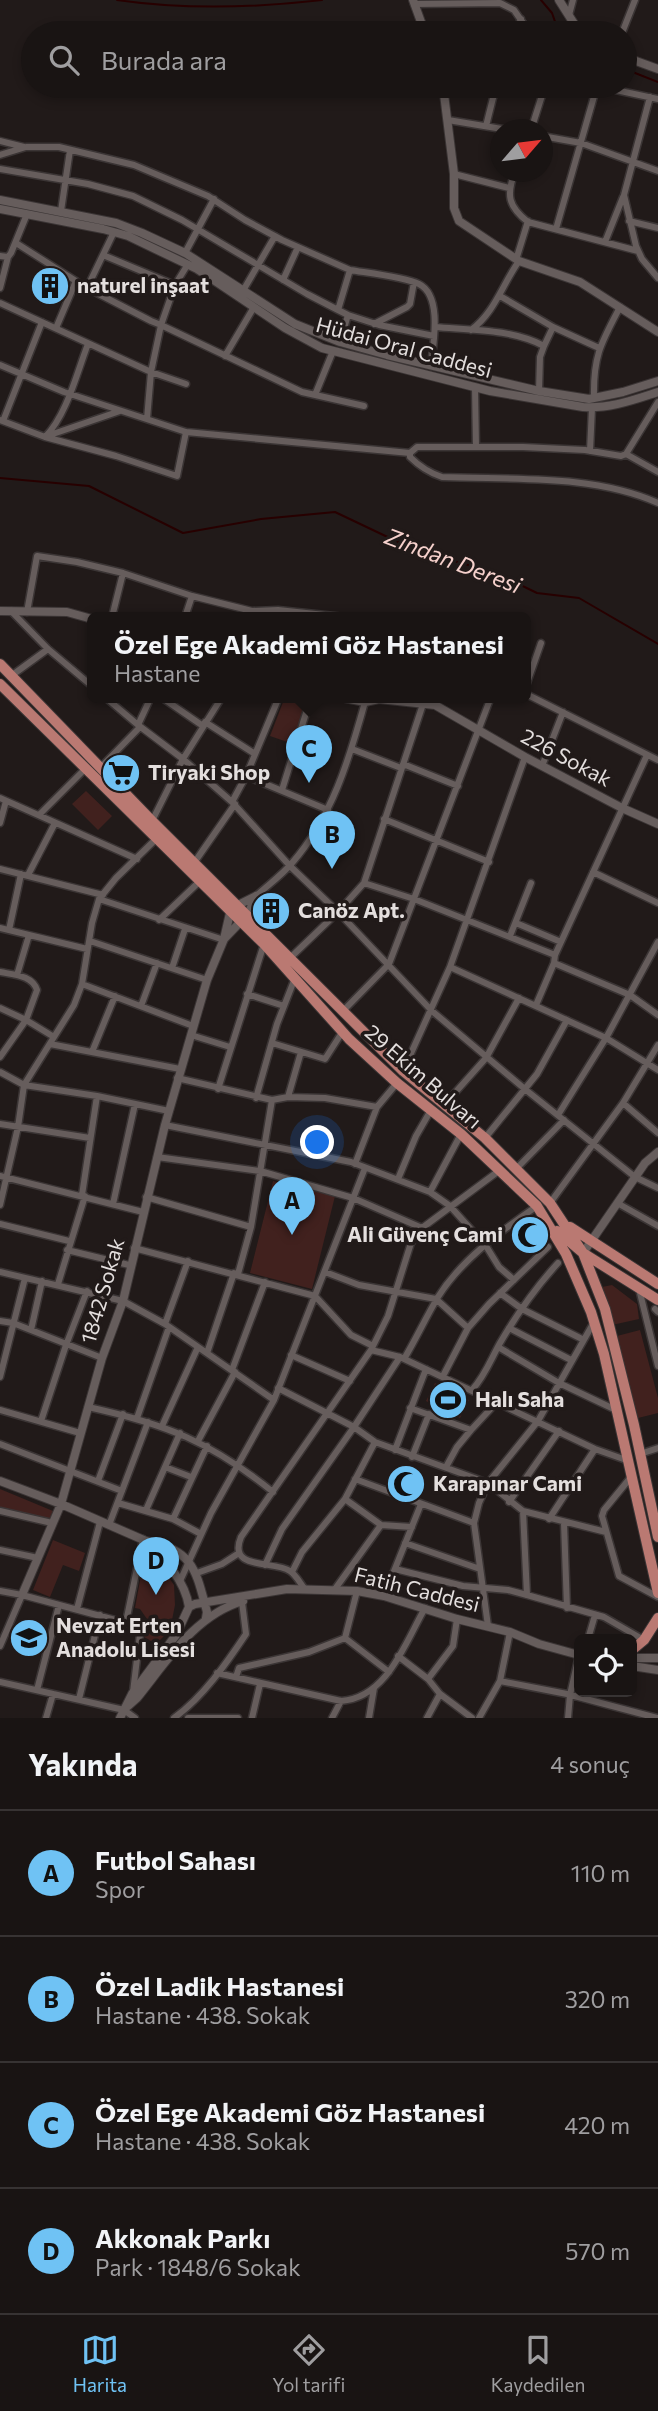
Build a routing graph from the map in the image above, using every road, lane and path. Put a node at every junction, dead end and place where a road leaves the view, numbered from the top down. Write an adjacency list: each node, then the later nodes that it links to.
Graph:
1 (559, 0): 5 (street)
2 (573, 0): 5 (street)
3 (635, 0): 9 (street)
4 (413, 2): 6 (street); 7 (street)
5 (569, 15): 8 (street)
6 (521, 19)
7 (420, 21)
8 (573, 21)
9 (627, 21)
10 (637, 61): 11 (street)
11 (658, 69)
12 (445, 98): 18 (street)
13 (493, 98): 19 (street)
14 (541, 98): 17 (street)
15 (594, 98): 23 (street)
16 (654, 98): 27 (street)
17 (534, 119)
18 (448, 120): 19 (street); 30 (street)
19 (486, 126): 20 (street)
20 (490, 127)
21 (553, 137): 23 (street)
22 (0, 141): 24 (street)
23 (581, 143): 27 (street); 44 (street)
24 (26, 147): 25 (street); 26 (street)
25 (69, 150): 31 (street); 36 (street)
26 (0, 155)
27 (631, 162): 29 (street); 34 (street)
28 (0, 169): 31 (street)
29 (658, 171)
30 (454, 174): 33 (street); 54 (street)
31 (66, 180): 38 (street); 43 (street)
32 (511, 182): 33 (street)
33 (509, 188): 40 (street)
34 (624, 195): 41 (street); 47 (street)
35 (0, 200): 38 (street, Hüdai Oral Caddesi)
36 (214, 200): 43 (street); 46 (street)
37 (0, 209): 39 (street, Hüdai Oral Caddesi)
38 (61, 211): 51 (street, Hüdai Oral Caddesi)
39 (27, 214): 45 (street, Hüdai Oral Caddesi); 48 (street)
40 (527, 221): 44 (street); 54 (street)
41 (629, 221): 42 (street); 50 (street)
42 (658, 228)
43 (198, 229): 51 (street); 56 (street)
44 (556, 229): 47 (street)
45 (114, 232): 52 (street); 55 (street, Hüdai Oral Caddesi)
46 (275, 236): 49 (street); 56 (street)
47 (605, 242): 50 (street)
48 (16, 243): 53 (street); 60 (street)
49 (298, 247): 57 (street); 59 (street)
50 (638, 251): 58 (street)
51 (185, 253): 65 (street, Hüdai Oral Caddesi)
52 (103, 255): 62 (street); 64 (street)
53 (4, 257): 63 (street)
54 (517, 260): 66 (street); 69 (street)
55 (188, 264): 62 (street); 68 (street, Hüdai Oral Caddesi)
56 (258, 265): 59 (street); 65 (street)
57 (350, 270): 61 (street); 70 (street)
58 (658, 278)
59 (283, 280): 70 (street)
60 (76, 281): 64 (street); 77 (street)
61 (414, 282): 74 (street); 75 (street)
62 (175, 285): 73 (street)
63 (0, 288)
64 (87, 288): 73 (street)
65 (244, 289): 81 (street, Hüdai Oral Caddesi)
66 (500, 296): 76 (street); 78 (street)
67 (0, 303): 72 (street)
68 (254, 307): 85 (street, Hüdai Oral Caddesi); 86 (street)
69 (620, 307): 79 (street); 84 (street)
70 (338, 310): 71 (street)
71 (348, 315): 74 (street); 81 (street)
72 (42, 322): 77 (street); 90 (street)
73 (162, 324): 86 (street); 89 (street)
74 (374, 324): 80 (street)
75 (435, 327): 78 (street); 80 (street)
76 (553, 327): 83 (street); 84 (street)
77 (57, 328): 82 (street)
78 (471, 330): 83 (street)
79 (658, 332)
80 (434, 336): 88 (street)
81 (340, 342): 88 (street, Hüdai Oral Caddesi)
82 (88, 344): 89 (street); 96 (street)
83 (544, 346): 94 (street)
84 (599, 348): 98 (street)
85 (333, 351): 93 (street, Hüdai Oral Caddesi); 97 (street)
86 (225, 356): 97 (street)
87 (0, 365): 90 (street)
88 (431, 366): 94 (street, Hüdai Oral Caddesi)
89 (151, 372): 92 (street); 105 (street)
90 (21, 374): 96 (street); 106 (street)
91 (658, 381): 98 (street, Hüdai Oral Caddesi)
92 (186, 383)
93 (475, 387): 101 (street, Hüdai Oral Caddesi); 109 (street)
94 (539, 391): 98 (street, Hüdai Oral Caddesi)
95 (658, 392): 101 (street, Hüdai Oral Caddesi)
96 (69, 393): 102 (street); 108 (street)
97 (315, 395): 100 (street)
98 (594, 398)
99 (658, 401): 103 (street)
100 (364, 406)
101 (592, 408): 110 (street)
102 (121, 411): 105 (street); 108 (street)
103 (651, 414): 104 (street); 112 (street)
104 (658, 418)
105 (147, 419): 107 (street)
106 (1, 421): 108 (street)
107 (186, 432): 108 (street); 111 (street)
108 (46, 437)
109 (476, 446): 110 (street); 111 (street)
110 (590, 451): 112 (street)
111 (410, 453): 114 (street)
112 (626, 454): 113 (street)
113 (658, 472)
114 (658, 503)
115 (123, 573): 116 (street); 119 (street); 120 (street)
116 (192, 596): 121 (street); 122 (street)
117 (0, 611): 118 (street)
118 (11, 611): 119 (street); 125 (street)
119 (27, 612): 123 (street)
120 (113, 612)
121 (187, 612)
122 (244, 612)
123 (87, 618)
124 (541, 643): 127 (street)
125 (48, 649): 128 (street); 129 (street)
126 (0, 664): 128 (main road, 29 Ekim Bulvarı)
127 (531, 672)
128 (11, 676): 154 (main road, 29 Ekim Bulvarı)
129 (87, 679)
130 (2, 691): 155 (main road, 29 Ekim Bulvarı)
131 (531, 696): 142 (street)
132 (112, 703): 144 (street)
133 (149, 703): 144 (street)
134 (171, 703): 143 (street)
135 (218, 703): 143 (street)
136 (276, 703): 147 (street)
137 (309, 703): 158 (street)
138 (365, 703): 146 (street)
139 (418, 703): 152 (street)
140 (439, 703): 145 (street, 226 Sokak)
141 (489, 703): 145 (street)
142 (563, 712): 148 (street); 153 (street)
143 (204, 724): 147 (street); 150 (street)
144 (139, 726): 150 (street); 154 (street)
145 (479, 730): 149 (street, 226 Sokak); 157 (street)
146 (352, 749): 152 (street); 162 (street)
147 (255, 754): 156 (street)
148 (647, 755): 151 (street); 161 (street)
149 (525, 757): 153 (street, 226 Sokak); 172 (street)
150 (183, 759): 160 (street); 165 (street)
151 (658, 760)
152 (402, 766): 157 (street); 164 (street)
153 (542, 766): 161 (street, 226 Sokak)
154 (100, 768): 165 (main road, 29 Ekim Bulvarı)
155 (85, 769): 163 (street); 169 (main road, 29 Ekim Bulvarı)
156 (246, 776): 158 (street); 160 (street)
157 (458, 786): 170 (street)
158 (282, 790): 162 (street)
159 (3, 799): 163 (street); 167 (street)
160 (233, 803): 173 (street); 174 (street)
161 (622, 808): 168 (street, 226 Sokak); 176 (street)
162 (328, 810): 174 (street)
163 (39, 815): 166 (street)
164 (384, 819): 170 (street); 179 (street)
165 (152, 821): 173 (main road, 29 Ekim Bulvarı)
166 (55, 822): 171 (street); 177 (street)
167 (0, 823)
168 (658, 824)
169 (156, 839): 171 (street); 178 (main road, 29 Ekim Bulvarı)
170 (437, 840): 172 (street); 183 (street)
171 (137, 859): 182 (street)
172 (488, 862): 189 (street)
173 (194, 863): 185 (main road, 29 Ekim Bulvarı)
174 (290, 866): 181 (street); 186 (street)
175 (0, 869): 177 (street)
176 (593, 872): 184 (street); 198 (street)
177 (24, 874): 182 (street); 193 (street)
178 (199, 882): 185 (main road, 29 Ekim Bulvarı); 188 (street)
179 (364, 883): 183 (street); 186 (street)
180 (531, 883): 190 (street)
181 (256, 896): 185 (street); 187 (street)
182 (101, 897): 188 (street); 197 (street)
183 (414, 899): 189 (street); 205 (street)
184 (658, 902)
185 (234, 909): 187 (main road, 29 Ekim Bulvarı); 196 (street)
186 (338, 912): 202 (street); 205 (street)
187 (244, 918): 196 (street); 200 (main road, 29 Ekim Bulvarı); 202 (main road, 29 Ekim Bulvarı)
188 (159, 920): 192 (street)
189 (467, 920): 195 (street); 206 (street)
190 (516, 923): 195 (street); 198 (street)
191 (0, 928): 193 (street)
192 (185, 929): 196 (street); 207 (street)
193 (9, 930): 194 (street)
194 (29, 935): 201 (street); 209 (street)
195 (510, 936): 203 (street)
196 (224, 940): 211 (street, 1842 Sokak)
197 (90, 941): 201 (street); 204 (street)
198 (561, 942): 203 (street)
199 (658, 942): 214 (street)
200 (264, 944): 210 (main road, 29 Ekim Bulvarı); 213 (street)
201 (87, 949): 212 (street)
202 (290, 958): 222 (main road, 29 Ekim Bulvarı)
203 (554, 959): 214 (street); 217 (street)
204 (157, 963): 207 (street); 218 (street)
205 (389, 964): 221 (street); 222 (street)
206 (450, 967): 216 (street); 221 (street)
207 (172, 968): 211 (street)
208 (0, 972): 209 (street)
209 (17, 975): 224 (street)
210 (295, 978): 219 (street); 227 (main road, 29 Ekim Bulvarı)
211 (207, 980): 226 (street, 1842 Sokak)
212 (82, 984): 215 (street); 228 (street)
213 (247, 994): 219 (street); 233 (street)
214 (630, 995): 223 (street); 229 (street)
215 (115, 996): 218 (street); 234 (street)
216 (519, 998): 217 (street); 237 (street)
217 (536, 1004): 225 (street)
218 (141, 1006): 226 (street)
219 (284, 1006): 231 (street)
220 (0, 1008): 224 (street)
221 (432, 1011): 237 (street); 241 (street)
222 (342, 1012): 241 (main road, 29 Ekim Bulvarı)
223 (658, 1015)
224 (26, 1020): 228 (street); 236 (street)
225 (567, 1020): 229 (street); 247 (street)
226 (192, 1030): 233 (street); 239 (street, 1842 Sokak)
227 (343, 1031): 235 (street); 244 (main road, 29 Ekim Bulvarı)
228 (54, 1037): 230 (street)
229 (606, 1038): 238 (street); 258 (street)
230 (50, 1044): 234 (street); 245 (street)
231 (272, 1044): 235 (street); 250 (street)
232 (658, 1045): 238 (street)
233 (230, 1047): 246 (street)
234 (92, 1052): 239 (street)
235 (301, 1052): 249 (street)
236 (0, 1057)
237 (486, 1058): 247 (street); 254 (street)
238 (648, 1062): 240 (street); 252 (street)
239 (180, 1069): 243 (street, 1842 Sokak)
240 (658, 1070)
241 (403, 1071): 254 (main road, 29 Ekim Bulvarı)
242 (0, 1072): 245 (street)
243 (177, 1078): 246 (street); 257 (street, 1842 Sokak)
244 (397, 1083): 255 (street); 256 (main road, 29 Ekim Bulvarı)
245 (24, 1085): 248 (street); 261 (street)
246 (218, 1089): 250 (street)
247 (526, 1090): 258 (street); 265 (street)
248 (97, 1096): 253 (street); 264 (street)
249 (288, 1097): 251 (street); 255 (street)
250 (256, 1098): 251 (street)
251 (272, 1100): 267 (street)
252 (623, 1103): 262 (street); 266 (street)
253 (135, 1104): 257 (street); 284 (street)
254 (444, 1105): 265 (main road, 29 Ekim Bulvarı)
255 (377, 1107): 270 (street)
256 (431, 1110): 263 (main road, 29 Ekim Bulvarı); 277 (street)
257 (169, 1111): 260 (street, 1842 Sokak)
258 (561, 1118): 266 (street); 272 (street)
259 (0, 1124): 261 (street)
260 (165, 1125): 267 (street); 269 (street, 1842 Sokak)
261 (18, 1127): 264 (street); 275 (street)
262 (658, 1133)
263 (461, 1134): 273 (main road, 29 Ekim Bulvarı); 279 (street)
264 (90, 1138): 280 (street)
265 (485, 1138): 272 (main road, 29 Ekim Bulvarı)
266 (593, 1143): 276 (street); 283 (street)
267 (265, 1145): 270 (street); 274 (street)
268 (658, 1152): 276 (street)
269 (157, 1157): 274 (street); 281 (street, 1842 Sokak)
270 (355, 1164): 271 (street)
271 (365, 1168): 277 (street); 282 (street)
272 (517, 1168): 283 (main road, 29 Ekim Bulvarı)
273 (500, 1170): 287 (street); 288 (main road, 29 Ekim Bulvarı)
274 (260, 1171): 282 (street); 293 (street)
275 (3, 1176): 280 (street); 286 (street)
276 (635, 1177): 278 (street); 285 (street)
277 (398, 1179): 279 (street)
278 (658, 1188)
279 (430, 1192): 287 (street)
280 (83, 1196): 284 (street); 295 (street)
281 (146, 1197): 289 (street, 1842 Sokak); 293 (street)
282 (353, 1198): 294 (street); 306 (street)
283 (550, 1203): 290 (main road, 29 Ekim Bulvarı)
284 (113, 1204): 289 (street)
285 (619, 1204): 292 (street); 296 (street)
286 (0, 1205)
287 (450, 1206): 294 (street); 297 (street)
288 (540, 1210): 297 (street); 301 (main road); 321 (main road, 29 Ekim Bulvarı)
289 (143, 1212): 299 (street, 1842 Sokak)
290 (564, 1223): 296 (main road); 301 (main road, 29 Ekim Bulvarı)
291 (0, 1224): 295 (street)
292 (658, 1226)
293 (251, 1227): 307 (street)
294 (422, 1228): 319 (street)
295 (69, 1241): 300 (street)
296 (592, 1242): 301 (street); 314 (main road)
297 (486, 1246): 310 (street); 322 (street)
298 (548, 1247): 310 (street)
299 (134, 1248): 302 (street); 304 (street, 1842 Sokak)
300 (67, 1250): 304 (street); 313 (street)
301 (583, 1253): 308 (main road); 315 (main road, 29 Ekim Bulvarı); 321 (main road)
302 (188, 1261): 307 (street); 329 (street)
303 (558, 1263): 325 (street)
304 (130, 1265): 323 (street, 1842 Sokak)
305 (0, 1272): 309 (street)
306 (324, 1272): 319 (street); 320 (street)
307 (236, 1273): 312 (street); 338 (street)
308 (616, 1273): 315 (main road); 316 (main road)
309 (25, 1278): 311 (street); 328 (street)
310 (514, 1280): 318 (street)
311 (42, 1281): 313 (street); 332 (street)
312 (265, 1282): 320 (street); 345 (street)
313 (58, 1284): 317 (street)
314 (658, 1284)
315 (596, 1286): 378 (main road, 29 Ekim Bulvarı)
316 (638, 1287): 324 (main road); 343 (street)
317 (87, 1291): 323 (street); 334 (street)
318 (500, 1293): 325 (street); 330 (street)
319 (396, 1294): 322 (street); 337 (street)
320 (315, 1296): 337 (street); 339 (street)
321 (585, 1298): 327 (main road, 29 Ekim Bulvarı)
322 (436, 1299): 330 (street); 341 (street)
323 (122, 1301): 329 (street); 340 (street, 1842 Sokak)
324 (657, 1307)
325 (522, 1309): 331 (street); 333 (street)
326 (0, 1321): 328 (street)
327 (594, 1322): 333 (street); 357 (main road, 29 Ekim Bulvarı)
328 (13, 1323): 332 (street); 346 (street)
329 (167, 1326): 335 (street); 361 (street)
330 (468, 1328): 347 (street)
331 (509, 1328): 336 (street); 342 (street)
332 (31, 1331): 334 (street)
333 (582, 1339): 342 (street)
334 (66, 1345): 340 (street); 362 (street)
335 (198, 1347): 338 (street); 365 (street)
336 (498, 1347): 349 (street); 351 (street)
337 (372, 1348): 341 (street); 348 (street)
338 (206, 1353): 345 (street)
339 (291, 1355): 348 (street); 350 (street)
340 (102, 1358): 354 (street, 1842 Sokak)
341 (402, 1358): 344 (street); 366 (street)
342 (571, 1360): 349 (street)
343 (658, 1366)
344 (426, 1369): 347 (street); 355 (street)
345 (233, 1371): 352 (street); 371 (street)
346 (1, 1372)
347 (443, 1376): 351 (street)
348 (350, 1381): 358 (street)
349 (559, 1383): 357 (street); 363 (street)
350 (278, 1388): 352 (street); 358 (street)
351 (472, 1390): 353 (street)
352 (274, 1400): 381 (street)
353 (498, 1402): 363 (street); 367 (street)
354 (88, 1407): 360 (street); 369 (street, 1842 Sokak)
355 (411, 1408): 359 (street); 377 (street)
356 (0, 1410): 362 (street)
357 (616, 1410): 380 (main road, 29 Ekim Bulvarı)
358 (326, 1413): 366 (street); 392 (street)
359 (429, 1414): 367 (street); 379 (street)
360 (123, 1415): 361 (street); 389 (street)
361 (137, 1418): 364 (street)
362 (41, 1421): 369 (street)
363 (538, 1421): 368 (street); 390 (street)
364 (148, 1422): 365 (street); 391 (street)
365 (162, 1426): 370 (street)
366 (354, 1427): 372 (street); 420 (street)
367 (471, 1430): 383 (street)
368 (559, 1431): 376 (street); 394 (street)
369 (80, 1433): 384 (street, 1842 Sokak)
370 (180, 1433): 371 (street); 382 (street)
371 (198, 1441): 374 (street)
372 (375, 1442): 377 (street); 387 (street)
373 (0, 1444): 384 (street)
374 (206, 1446): 381 (street); 386 (street)
375 (658, 1448): 378 (street)
376 (595, 1449): 380 (street); 402 (street)
377 (395, 1450): 379 (street)
378 (640, 1454): 409 (main road, 29 Ekim Bulvarı)
379 (412, 1457): 383 (street)
380 (629, 1461): 385 (main road, 29 Ekim Bulvarı)
381 (240, 1465): 392 (street); 412 (street)
382 (165, 1467): 386 (street); 398 (street)
383 (446, 1467): 390 (street)
384 (69, 1470): 389 (street); 396 (street, 1842 Sokak)
385 (632, 1476): 411 (street); 435 (main road, 29 Ekim Bulvarı)
386 (191, 1477): 401 (street)
387 (355, 1479): 393 (street); 397 (street)
388 (0, 1481): 396 (street)
389 (98, 1481): 391 (street)
390 (488, 1483): 394 (street); 405 (street)
391 (122, 1491): 395 (street)
392 (273, 1492): 417 (street)
393 (345, 1499): 408 (street); 423 (street)
394 (509, 1502): 400 (street)
395 (118, 1503): 398 (street); 407 (street)
396 (61, 1504): 403 (street, 1842 Sokak); 404 (street)
397 (421, 1504): 405 (street); 410 (street)
398 (146, 1510): 401 (street)
399 (0, 1511): 403 (street)
400 (523, 1511): 402 (street); 434 (street)
401 (173, 1518): 412 (street)
402 (549, 1519): 406 (street)
403 (52, 1522): 418 (street, 1842 Sokak)
404 (100, 1522): 407 (street); 443 (street)
405 (474, 1522): 422 (street)
406 (564, 1523): 411 (street); 442 (street)
407 (109, 1525): 414 (street)
408 (381, 1525): 410 (street); 429 (street)
409 (657, 1525): 413 (main road, 29 Ekim Bulvarı)
410 (412, 1527): 415 (street)
411 (606, 1532): 435 (street)
412 (201, 1534): 419 (street)
413 (658, 1537)
414 (145, 1540): 419 (street); 425 (street); 450 (street)
415 (405, 1543): 421 (street); 422 (street)
416 (0, 1550): 418 (street)
417 (239, 1553): 420 (street); 424 (street)
418 (38, 1558): 433 (street, 1842 Sokak)
419 (189, 1561): 424 (street); 425 (street)
420 (265, 1565): 423 (street)
421 (395, 1569): 430 (street); 436 (street)
422 (480, 1569): 430 (street)
423 (292, 1572): 426 (street)
424 (197, 1573): 427 (street)
425 (180, 1581): 444 (street)
426 (304, 1588): 428 (street, Fatih Caddesi); 429 (street, Fatih Caddesi)
427 (202, 1589): 437 (street); 440 (street)
428 (287, 1589): 437 (street, Fatih Caddesi); 438 (street)
429 (335, 1589): 432 (street, Fatih Caddesi)
430 (483, 1589): 434 (street); 451 (street)
431 (0, 1591): 433 (street)
432 (357, 1591): 436 (street, Fatih Caddesi); 455 (street)
433 (22, 1595): 439 (street); 454 (street, 1842 Sokak)
434 (527, 1595): 442 (street)
435 (658, 1595)
436 (384, 1596): 441 (street, Fatih Caddesi)
437 (218, 1601): 440 (street, Fatih Caddesi)
438 (243, 1602): 449 (street); 466 (street)
439 (59, 1605): 443 (street); 474 (street)
440 (204, 1606): 444 (street, Fatih Caddesi); 449 (street)
441 (425, 1608): 448 (street, Fatih Caddesi); 460 (street)
442 (567, 1608): 446 (street)
443 (76, 1609): 445 (street)
444 (188, 1610): 449 (street); 478 (street)
445 (100, 1615): 450 (street); 479 (street)
446 (595, 1615): 453 (street); 456 (street)
447 (658, 1618): 456 (main road)
448 (457, 1619): 451 (street, Fatih Caddesi); 469 (street)
449 (204, 1621): 478 (street)
450 (126, 1622): 478 (street)
451 (488, 1626): 452 (street, Fatih Caddesi)
452 (510, 1632): 459 (street, Fatih Caddesi); 470 (street)
453 (589, 1634)
454 (2, 1635): 457 (street, 1842 Sokak)
455 (345, 1638): 465 (street); 468 (street)
456 (644, 1640): 458 (main road)
457 (0, 1646)
458 (637, 1646)
459 (574, 1653)
460 (398, 1656): 465 (street); 469 (street)
461 (637, 1657): 462 (street)
462 (658, 1658)
463 (637, 1667): 464 (street)
464 (658, 1671)
465 (388, 1672): 473 (street)
466 (217, 1674): 468 (street); 481 (street)
467 (574, 1677): 477 (street)
468 (236, 1678): 472 (street)
469 (428, 1679): 476 (street)
470 (500, 1681): 477 (street); 493 (street)
471 (0, 1682): 474 (street)
472 (260, 1684): 480 (street); 488 (street)
473 (374, 1688): 480 (street); 490 (street)
474 (37, 1690): 475 (street)
475 (53, 1694): 479 (street); 483 (street)
476 (440, 1694): 491 (street); 492 (street)
477 (570, 1695): 494 (street); 495 (street)
478 (135, 1696): 482 (street)
479 (79, 1699): 482 (street)
480 (341, 1701): 489 (street)
481 (186, 1710): 485 (street); 486 (street)
482 (123, 1712): 484 (street)
483 (46, 1718)
484 (135, 1718)
485 (174, 1718)
486 (188, 1718): 487 (street)
487 (238, 1718)
488 (252, 1718)
489 (332, 1718)
490 (369, 1718)
491 (427, 1718)
492 (472, 1718)
493 (479, 1718)
494 (568, 1718)
495 (657, 1718)

